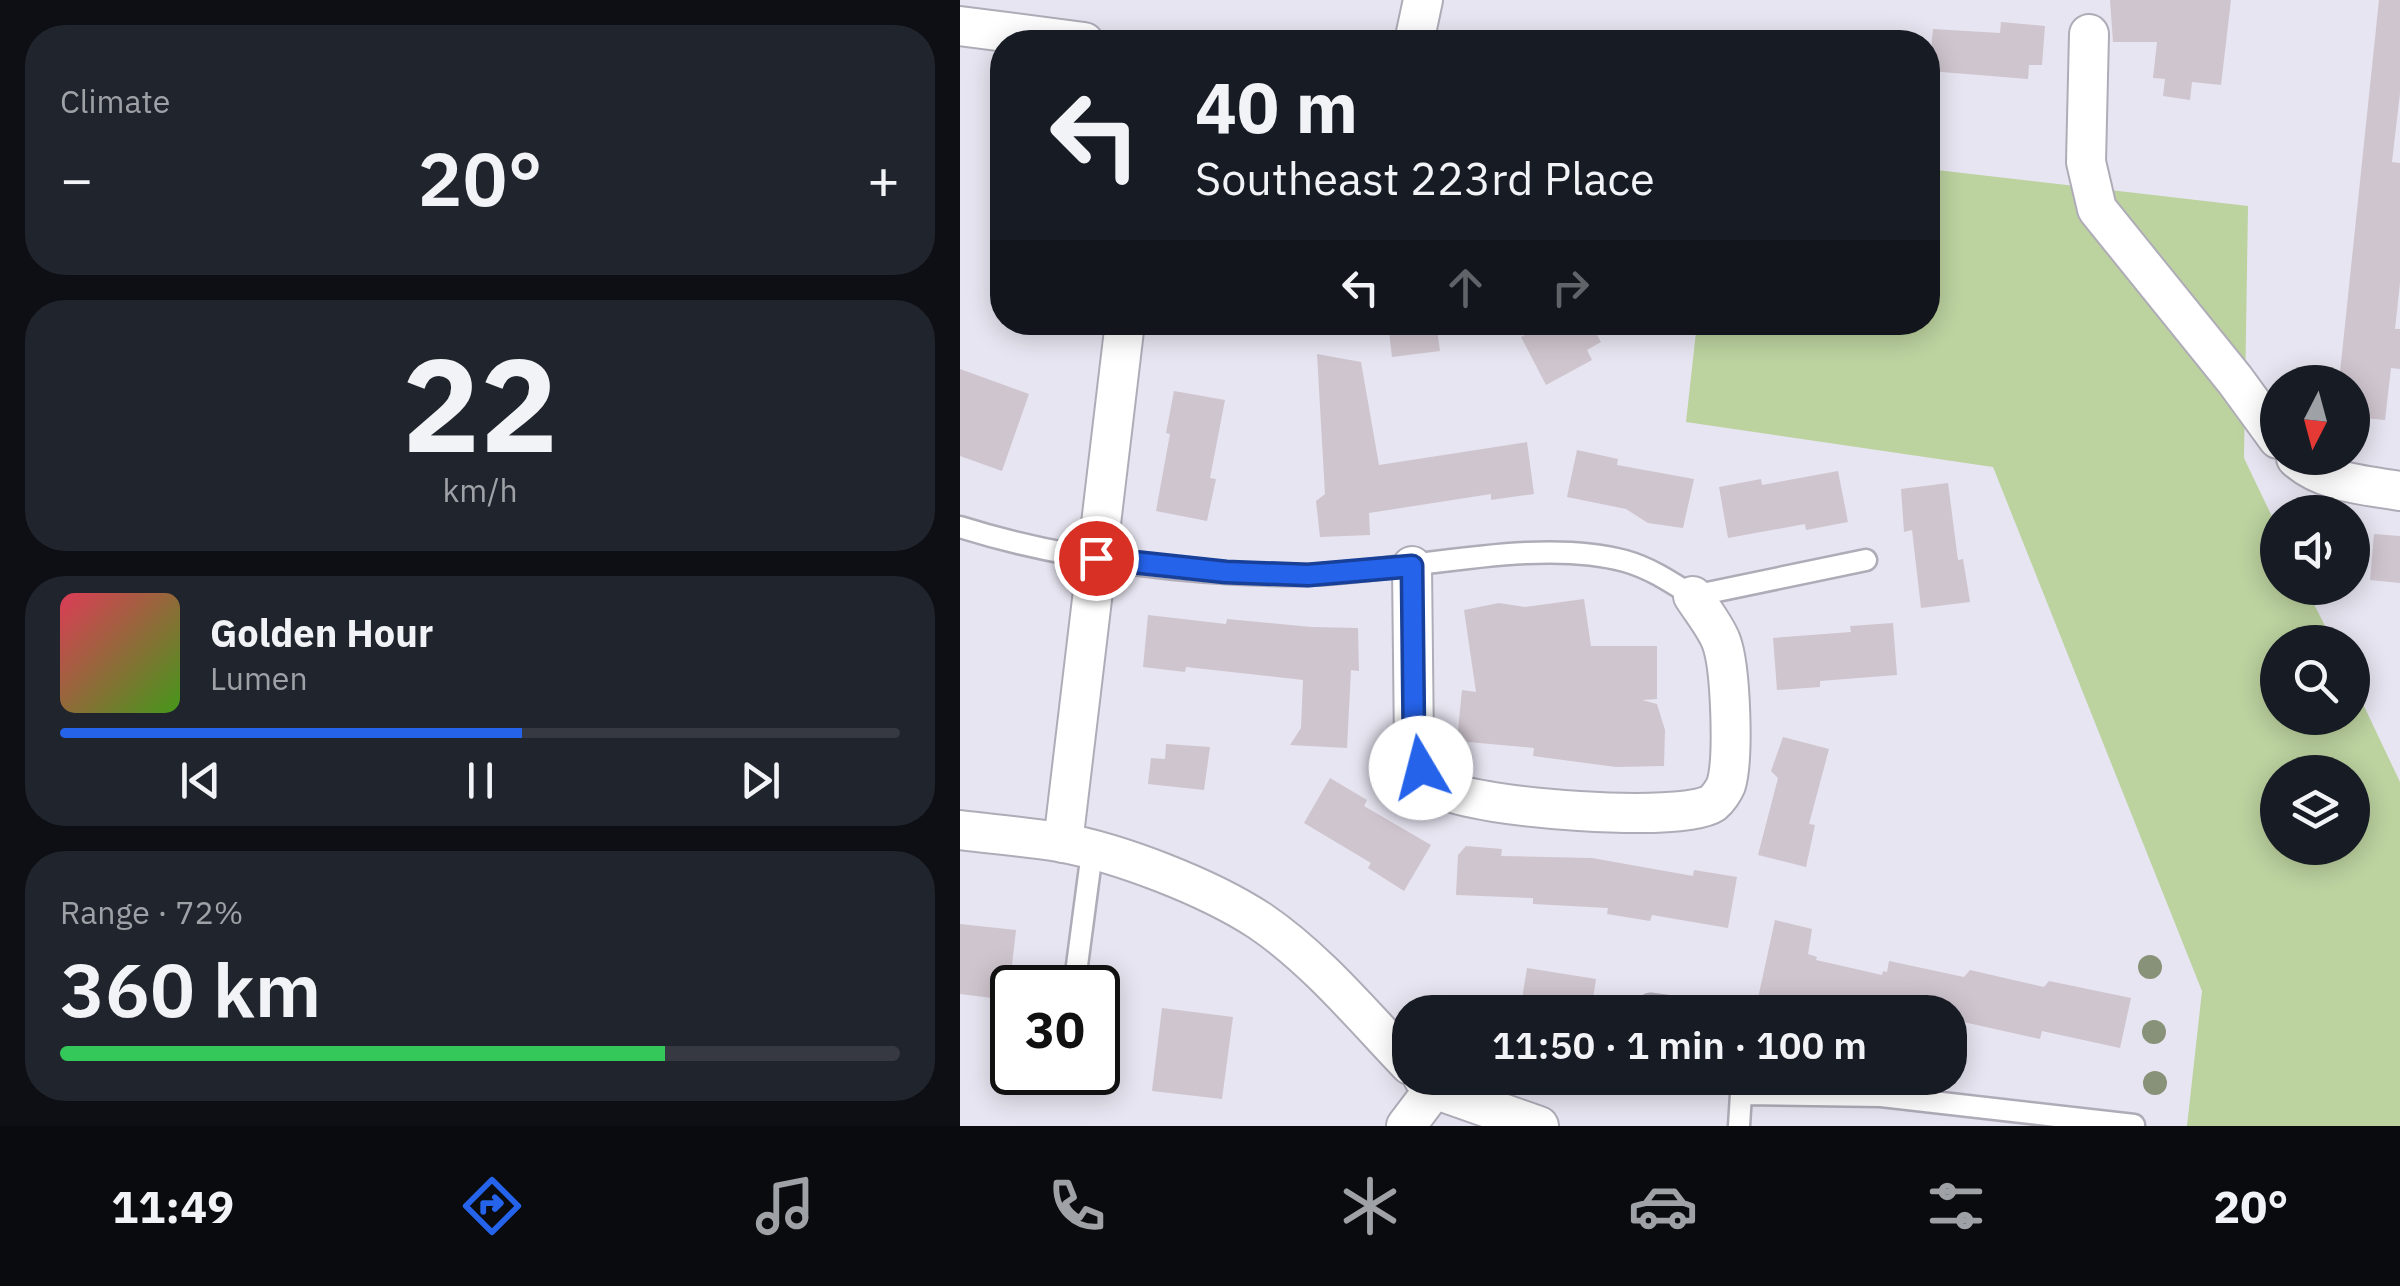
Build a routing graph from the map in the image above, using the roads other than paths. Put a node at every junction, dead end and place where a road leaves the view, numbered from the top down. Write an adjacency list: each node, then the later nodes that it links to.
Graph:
1 (1423, 0): 4 (street)
2 (960, 26): 3 (street)
3 (991, 30)
4 (1417, 30)
5 (2089, 34): 7 (street)
6 (1123, 335): 11 (street)
7 (2260, 415)
8 (2327, 475): 9 (street)
9 (2400, 491)
10 (960, 527): 11 (lane)
11 (1096, 558): 13 (lane); 16 (street)
12 (1866, 560): 14 (lane)
13 (1412, 566): 14 (lane); 14 (street)
14 (1693, 596)
15 (960, 830): 16 (street)
16 (1078, 847): 17 (lane); 18 (street)
17 (1075, 965)
18 (1392, 1046)
19 (1416, 1095): 24 (street)
20 (1465, 1095): 25 (street)
21 (1740, 1095): 26 (lane)
22 (1867, 1095): 23 (lane)
23 (2134, 1125)
24 (1406, 1126)
25 (1539, 1126)
26 (1738, 1126)

